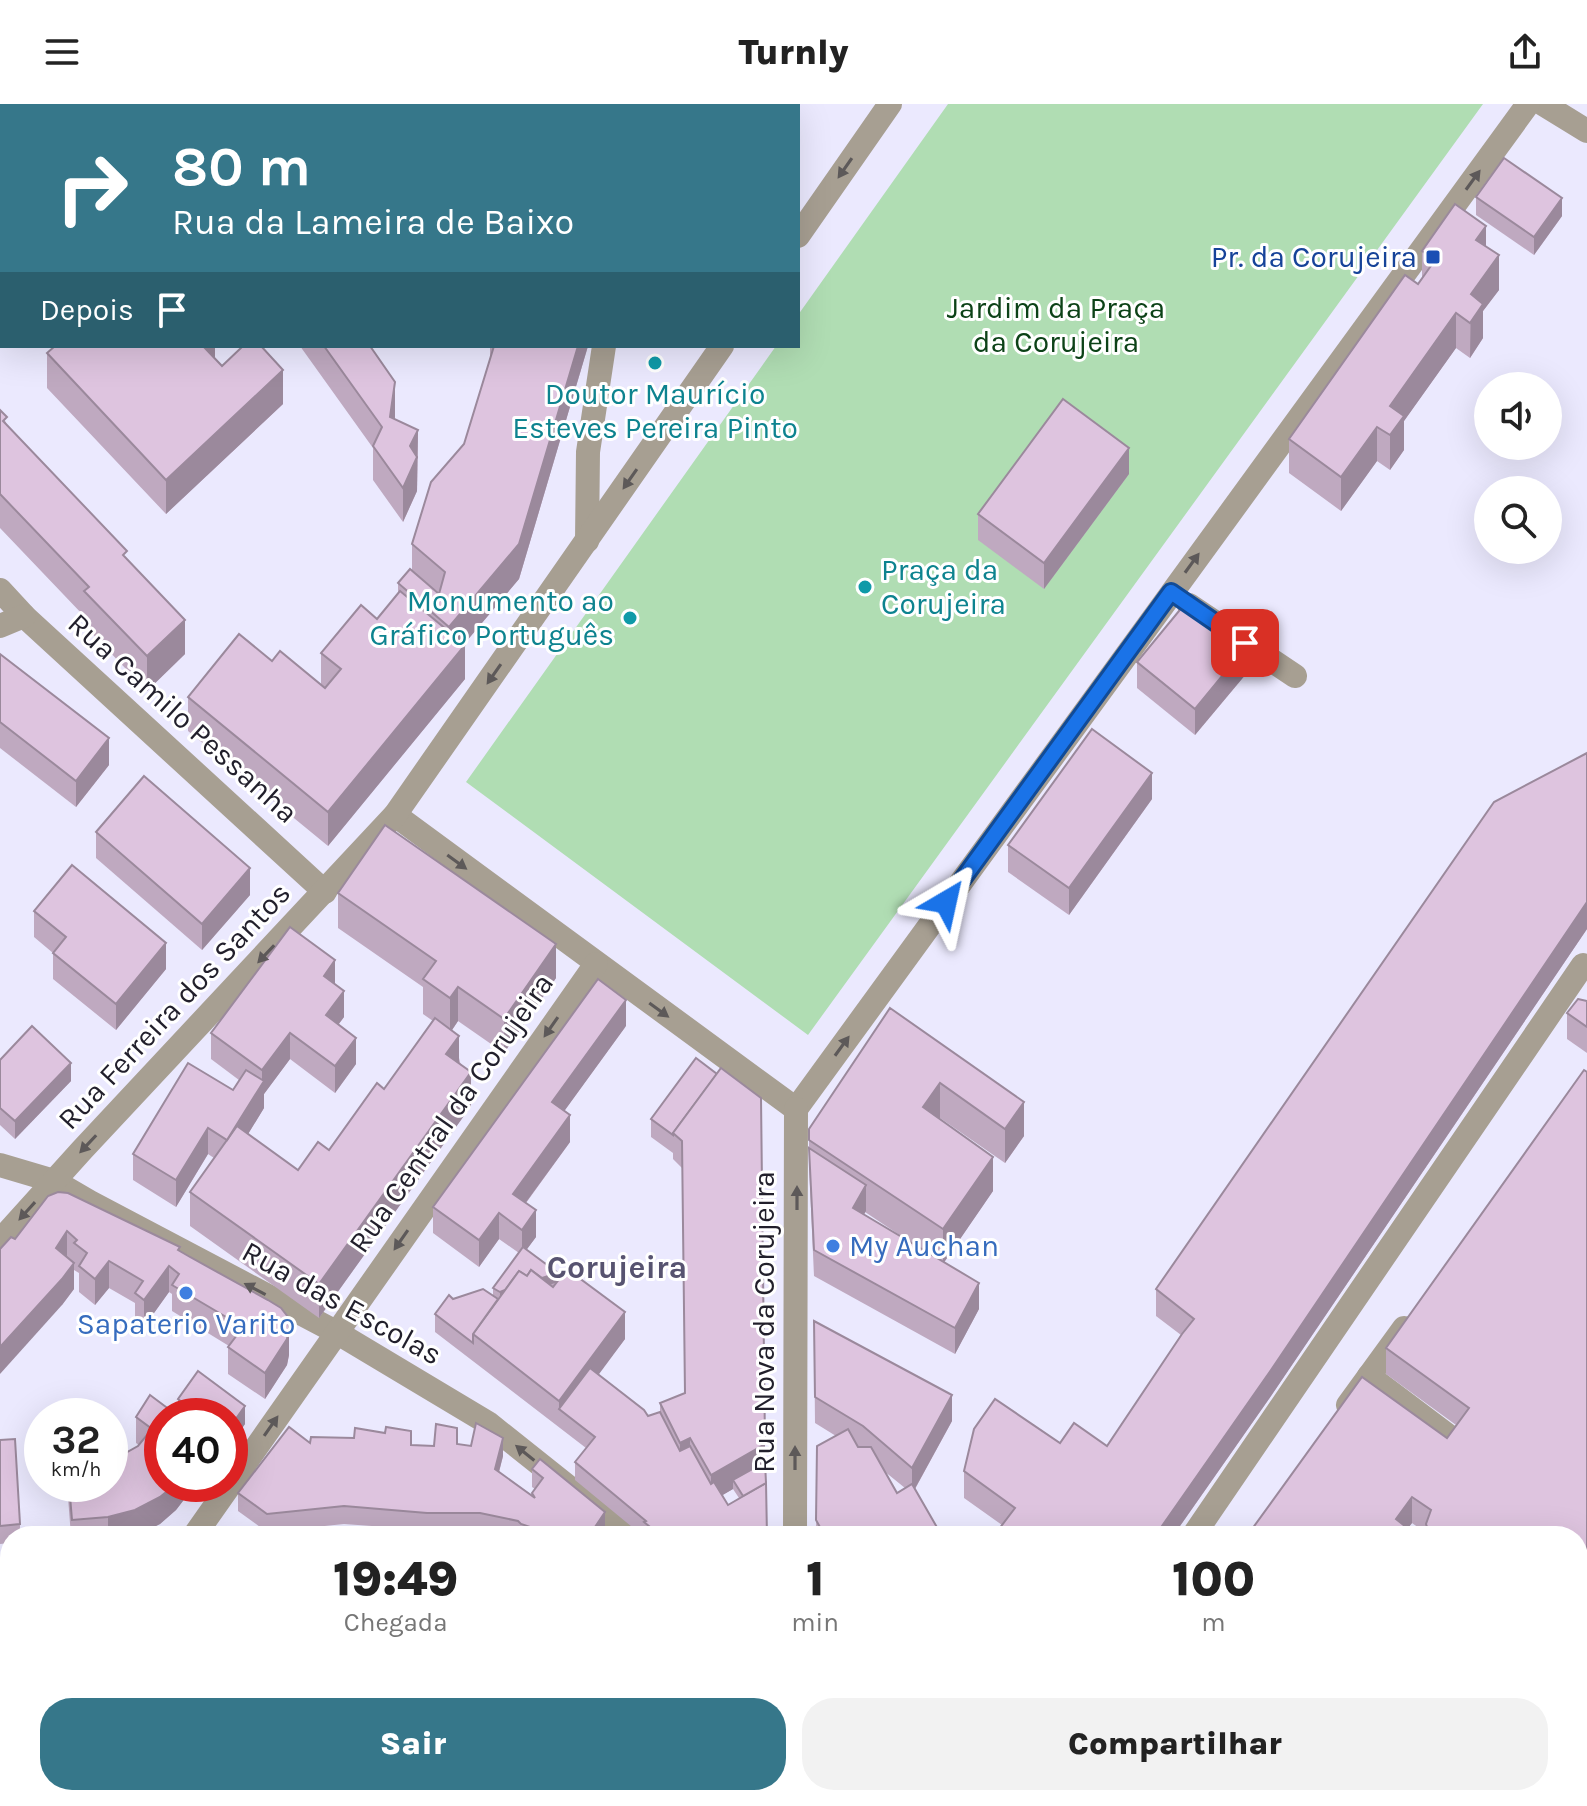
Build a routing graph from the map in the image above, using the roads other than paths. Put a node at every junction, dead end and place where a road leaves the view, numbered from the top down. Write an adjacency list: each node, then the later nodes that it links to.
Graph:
1 (890, 104): 5 (street, one-way to 5)
2 (1528, 104): 10 (street, one-way to 2)
3 (1543, 104): 4 (street)
4 (1587, 131)
5 (800, 233)
6 (604, 348): 8 (street)
7 (721, 348): 8 (street, one-way to 8)
8 (587, 541): 14 (street, one-way to 14)
9 (0, 590): 11 (street, Rua Camilo Pessanha)
10 (1171, 592): 13 (street); 18 (street, one-way to 10)
11 (24, 616): 12 (street); 15 (street, Rua Camilo Pessanha)
12 (0, 626)
13 (1295, 676)
14 (395, 815): 15 (street, Rua Ferreira dos Santos); 16 (street, one-way to 16)
15 (325, 892): 20 (street, Rua Ferreira dos Santos, one-way to 20)
16 (596, 964): 18 (street, one-way to 18); 23 (street, Rua Central da Corujeira, one-way to 23)
17 (1587, 967): 30 (street)
18 (796, 1109): 29 (street, Rua Nova da Corujeira, one-way to 18)
19 (0, 1165): 20 (street, Rua das Escolas)
20 (54, 1181): 21 (street, Rua Ferreira dos Santos, one-way to 21); 23 (street, Rua das Escolas, one-way to 20)
21 (0, 1241)
22 (1414, 1314): 24 (street)
23 (336, 1332): 27 (street, Rua Central da Corujeira, one-way to 23); 28 (street, Rua das Escolas, one-way to 23)
24 (1369, 1376): 25 (street); 26 (street)
25 (1333, 1426)
26 (1450, 1437)
27 (201, 1526)
28 (617, 1526)
29 (795, 1526)
30 (1200, 1526)

